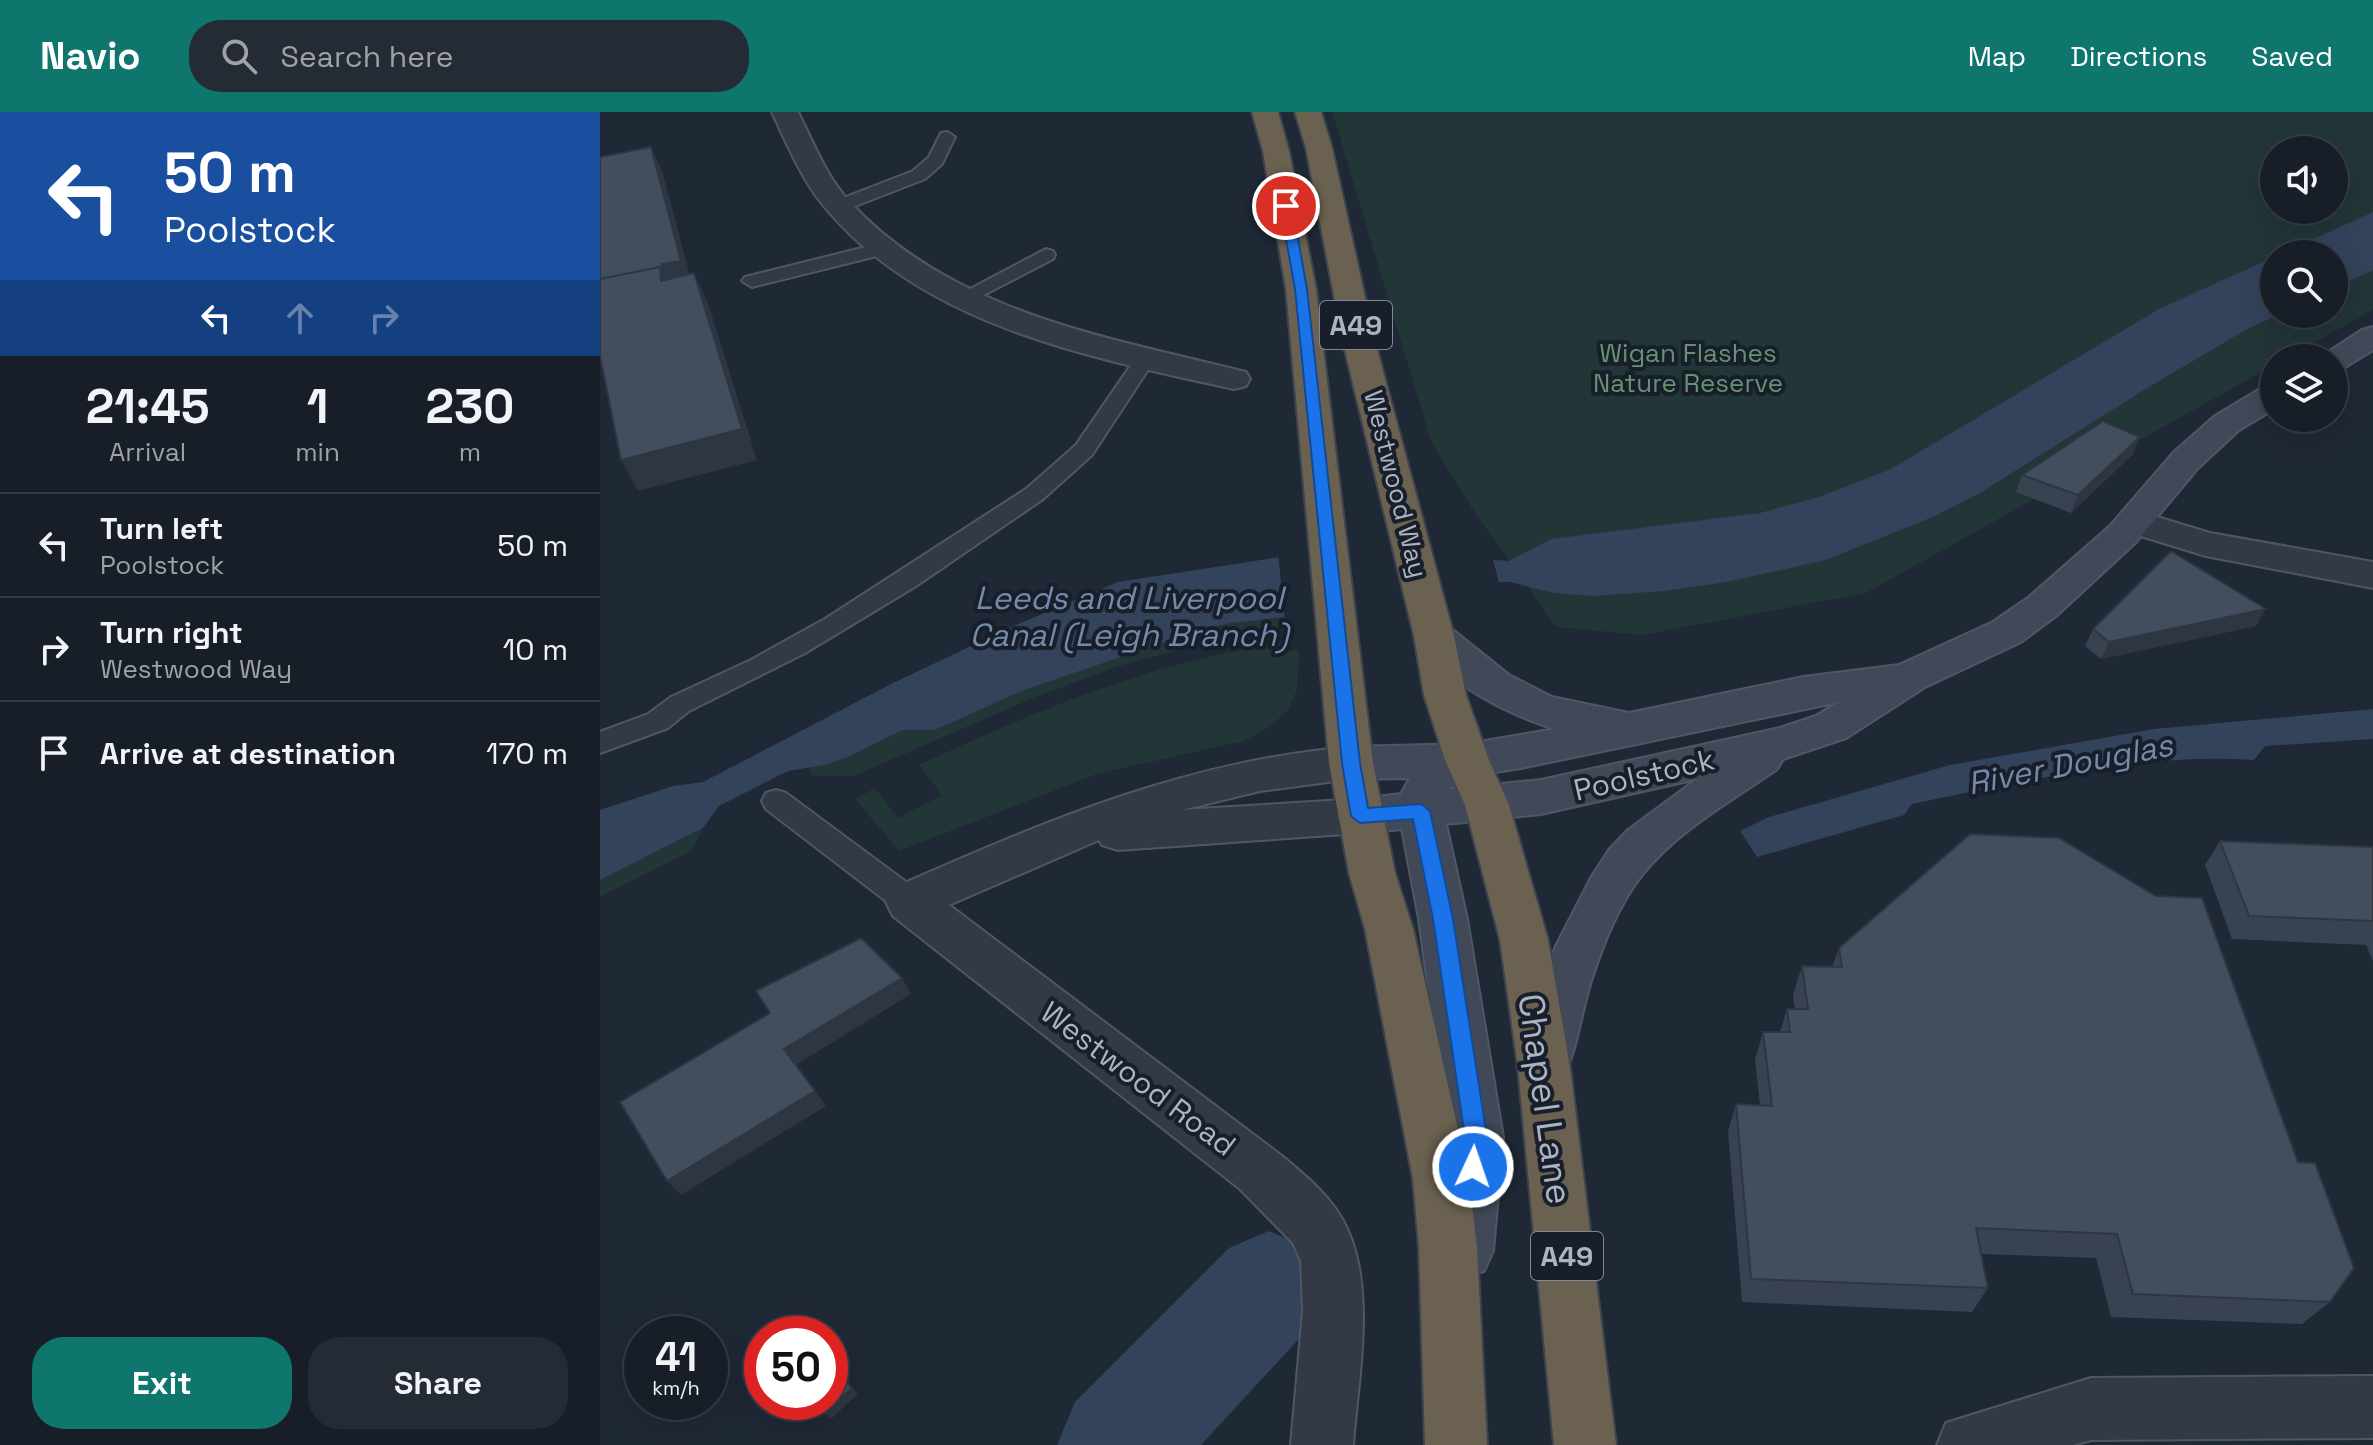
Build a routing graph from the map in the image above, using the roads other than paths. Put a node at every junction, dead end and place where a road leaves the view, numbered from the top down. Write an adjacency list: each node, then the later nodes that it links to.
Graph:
1 (785, 112): 5 (street)
2 (1265, 112): 25 (highway, Westwood Way / A49)
3 (1308, 112): 17 (highway, Westwood Way / A49)
4 (947, 137): 5 (lane)
5 (839, 206): 6 (street)
6 (882, 249): 8 (lane); 9 (street)
7 (1046, 255): 9 (lane)
8 (752, 281)
9 (965, 297): 12 (street)
10 (2373, 337): 11 (main road)
11 (2348, 352)
12 (1145, 359): 13 (street); 19 (lane)
13 (1234, 379)
14 (2260, 403): 15 (main road, Poolstock)
15 (2134, 522): 16 (street); 18 (main road, Poolstock)
16 (2373, 575)
17 (1434, 636): 20 (main road); 24 (highway, Westwood Way / A49)
18 (1910, 677): 20 (main road, Poolstock); 23 (main road, Poolstock)
19 (680, 704): 21 (lane); 22 (lane)
20 (1655, 724): 24 (main road, Poolstock)
21 (600, 728)
22 (600, 743)
23 (1784, 743): 27 (main road, Poolstock); 32 (main road)
24 (1467, 760): 25 (main road, Poolstock); 27 (highway, Westwood Way / A49); 28 (main road)
25 (1351, 763): 29 (highway, Westwood Way / A49); 30 (street)
26 (776, 801): 31 (lane)
27 (1487, 805): 28 (main road, Poolstock); 32 (highway, Chapel Lane / A49)
28 (1421, 811): 29 (main road, Poolstock); 33 (main road)
29 (1360, 816): 30 (street); 33 (highway, A49)
30 (1060, 836): 31 (street)
31 (910, 902): 35 (street, Westwood Road)
32 (1544, 1067): 37 (highway, Chapel Lane / A49)
33 (1454, 1348): 36 (highway, A49)
34 (2373, 1407): 38 (street)
35 (1322, 1445)
36 (1456, 1445)
37 (1585, 1445)
38 (1968, 1445)

